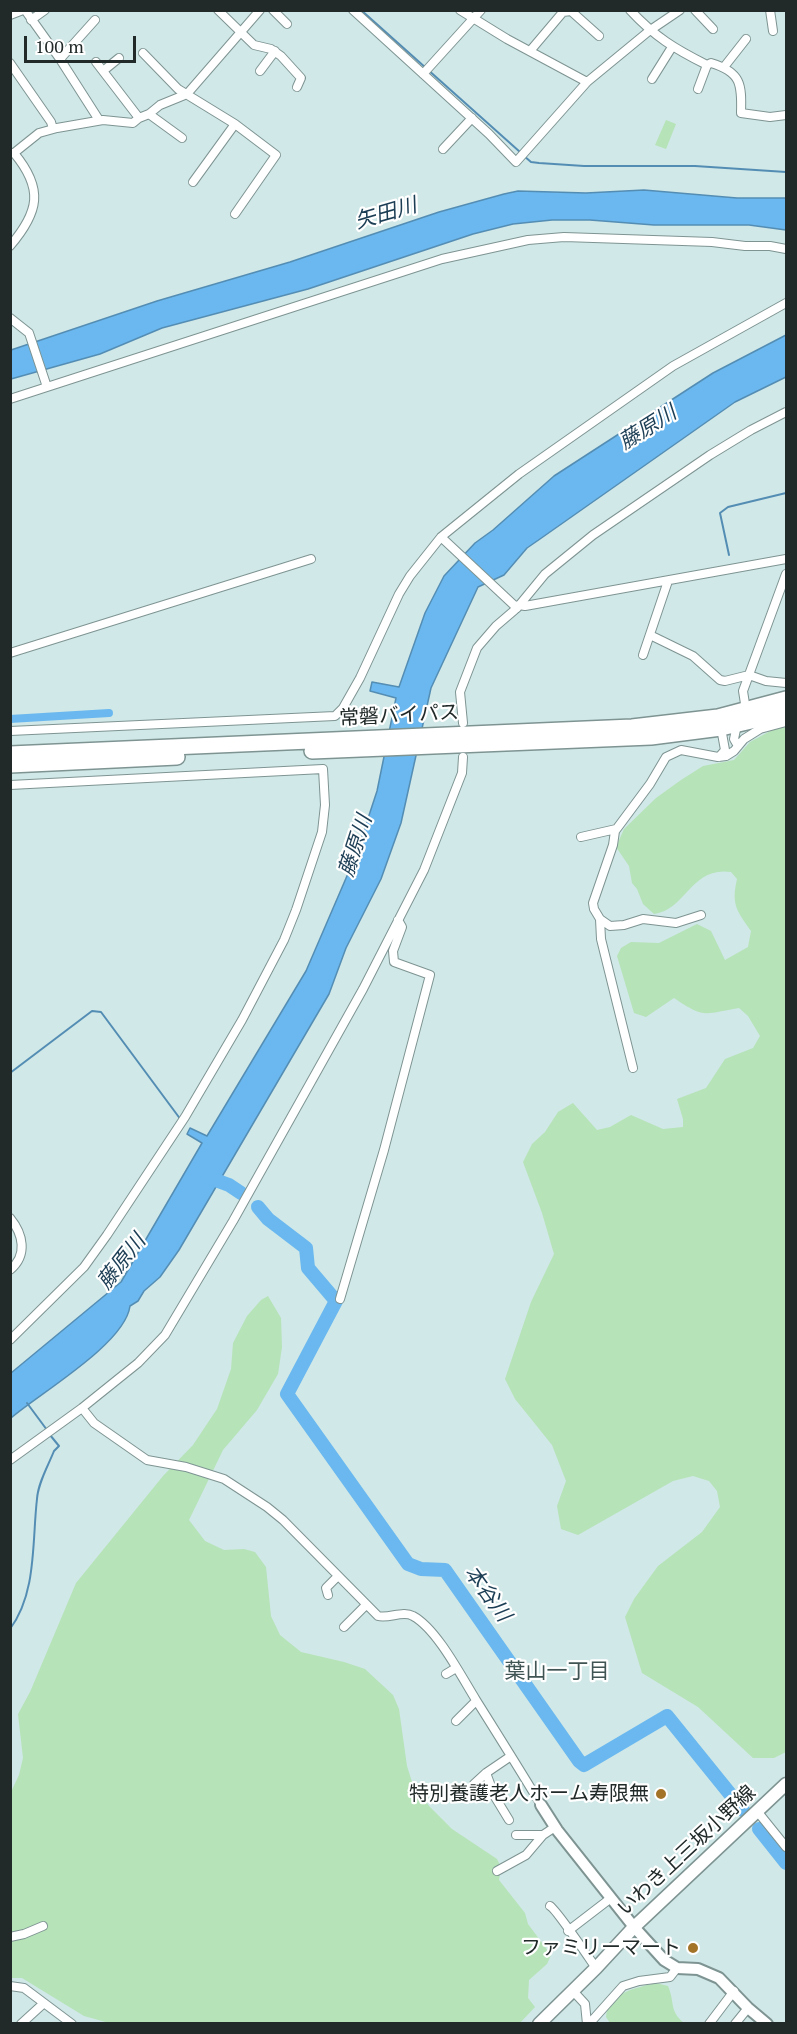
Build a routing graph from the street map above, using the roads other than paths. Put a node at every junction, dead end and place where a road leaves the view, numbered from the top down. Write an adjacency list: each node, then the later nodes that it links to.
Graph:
1 (24, 10): 13 (street); 15 (street)
2 (45, 10): 15 (street)
3 (218, 10): 21 (street)
4 (260, 10): 21 (street)
5 (273, 10): 17 (street)
6 (353, 10): 36 (street)
7 (460, 10): 14 (street)
8 (481, 10): 14 (street)
9 (630, 10): 19 (street)
10 (680, 10): 19 (street)
11 (696, 10): 18 (street)
12 (770, 10): 20 (street)
13 (10, 15)
14 (474, 18): 26 (street); 36 (street)
15 (31, 20): 29 (street)
16 (95, 20): 29 (street)
17 (287, 24)
18 (713, 28)
19 (649, 31): 24 (street); 38 (street)
20 (773, 31)
21 (241, 33): 25 (street); 41 (street)
22 (599, 36): 26 (street)
23 (746, 39): 33 (street)
24 (672, 47): 32 (street); 37 (street)
25 (275, 51): 35 (street); 39 (street)
26 (530, 51): 38 (street)
27 (143, 52): 41 (street)
28 (119, 58): 34 (street)
29 (60, 59): 46 (street)
30 (96, 62): 34 (street)
31 (10, 63): 48 (street)
32 (707, 65): 33 (street); 40 (street)
33 (724, 66): 43 (street)
34 (103, 70): 44 (street)
35 (260, 71)
36 (423, 74): 45 (street)
37 (652, 79)
38 (587, 82): 45 (street)
39 (297, 87)
40 (698, 89)
41 (187, 94): 42 (street); 47 (street)
42 (149, 114): 44 (street); 49 (street)
43 (786, 115)
44 (139, 117): 46 (street)
45 (472, 118): 50 (street)
46 (99, 120): 48 (street)
47 (235, 124): 52 (street); 53 (street)
48 (53, 129): 51 (street)
49 (182, 138)
50 (443, 149)
51 (12, 153): 54 (street)
52 (193, 182)
53 (235, 214)
54 (10, 246)
55 (786, 249): 58 (street)
56 (786, 303): 61 (street)
57 (10, 318): 58 (street)
58 (47, 386): 59 (street)
59 (10, 399)
60 (786, 412): 66 (street)
61 (441, 537): 66 (street); 78 (street)
62 (311, 559): 68 (street)
63 (786, 559): 65 (street)
64 (786, 574): 70 (street)
65 (668, 581): 66 (street); 67 (street)
66 (518, 607): 79 (street)
67 (650, 635): 69 (street); 70 (street)
68 (10, 653)
69 (643, 655)
70 (749, 675): 71 (street); 73 (street)
71 (786, 683)
72 (786, 699): 73 (highway, 常磐バイパス)
73 (746, 710): 79 (highway, 常磐バイパス)
74 (786, 713): 76 (highway, 常磐バイパス)
75 (786, 722): 81 (street)
76 (737, 724): 77 (highway, 常磐バイパス); 81 (street)
77 (721, 728): 79 (highway, 常磐バイパス); 83 (street)
78 (10, 731)
79 (459, 740): 80 (highway, 常磐バイパス); 90 (street)
80 (348, 745): 82 (highway, 常磐バイパス); 84 (highway, 常磐バイパス)
81 (738, 746): 83 (street)
82 (10, 754)
83 (718, 758): 86 (street)
84 (10, 765)
85 (10, 785): 95 (street)
86 (616, 829): 87 (street); 89 (street)
87 (581, 837)
88 (701, 915): 89 (street)
89 (600, 919): 91 (street)
90 (398, 920): 94 (street); 96 (street)
91 (633, 1068)
92 (10, 1218): 93 (street)
93 (10, 1270)
94 (340, 1299)
95 (10, 1340)
96 (82, 1408): 97 (street); 98 (street)
97 (10, 1461)
98 (338, 1576): 99 (street); 100 (street)
99 (328, 1595)
100 (366, 1605): 101 (street); 102 (street)
101 (344, 1627)
102 (456, 1668): 103 (street); 104 (street)
103 (446, 1674)
104 (476, 1701): 105 (street); 106 (street)
105 (456, 1721)
106 (511, 1756): 107 (street); 110 (street)
107 (486, 1773): 108 (street); 112 (street)
108 (474, 1784)
109 (786, 1784): 111 (main road, いわき上三坂小野線)
110 (541, 1805): 113 (street)
111 (757, 1811): 116 (street); 121 (main road, いわき上三坂小野線)
112 (509, 1820)
113 (555, 1827): 115 (street); 118 (street)
114 (516, 1835): 115 (street)
115 (543, 1835): 117 (street)
116 (786, 1847)
117 (497, 1871)
118 (611, 1898): 121 (street); 122 (street)
119 (550, 1906): 122 (street)
120 (43, 1926): 123 (street)
121 (634, 1927): 124 (main road, いわき上三坂小野線); 125 (street)
122 (568, 1931): 124 (street)
123 (10, 1937)
124 (596, 1968): 127 (main road, いわき上三坂小野線)
125 (677, 1968): 128 (street); 134 (street)
126 (10, 1986): 129 (street)
127 (573, 1991): 133 (main road, いわき上三坂小野線); 134 (street)
128 (734, 1992): 130 (street); 135 (street)
129 (44, 2003): 131 (street); 132 (street)
130 (748, 2008): 136 (street); 137 (street)
131 (21, 2024)
132 (72, 2024)
133 (539, 2024)
134 (588, 2024)
135 (709, 2024)
136 (735, 2024)
137 (767, 2024)

